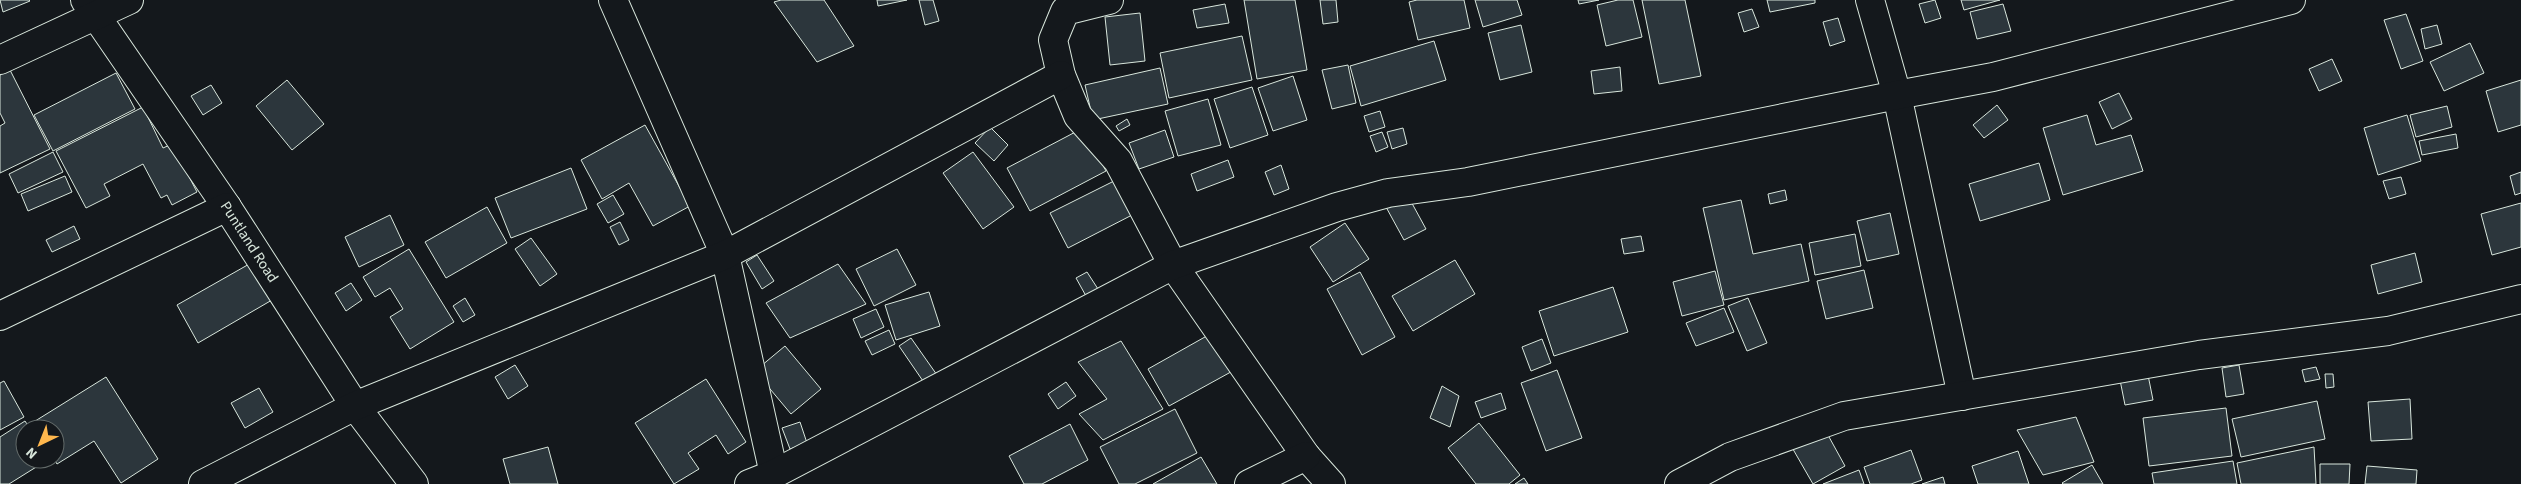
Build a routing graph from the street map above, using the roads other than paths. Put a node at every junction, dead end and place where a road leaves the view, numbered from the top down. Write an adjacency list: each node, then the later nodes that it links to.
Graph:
1 (129, 0): 6 (street)
2 (613, 0): 11 (street)
3 (1109, 0): 8 (street)
4 (1870, 0): 9 (street)
5 (2291, 0): 9 (street)
6 (91, 8): 7 (street); 10 (street, Puntland Road)
7 (0, 60)
8 (1061, 75): 11 (street); 12 (street)
9 (1897, 95): 12 (street); 15 (street)
10 (227, 207): 14 (street); 16 (street, Puntland Road)
11 (725, 255): 16 (street); 18 (street)
12 (1174, 265): 17 (street); 18 (street)
13 (2521, 300): 15 (street)
14 (0, 316)
15 (1962, 396): 24 (street)
16 (355, 406): 19 (street); 20 (street, Puntland Road)
17 (1306, 456): 22 (street); 23 (street)
18 (774, 474): 21 (street)
19 (203, 484)
20 (414, 484)
21 (749, 484)
22 (1250, 484)
23 (1331, 484)
24 (1679, 484)

